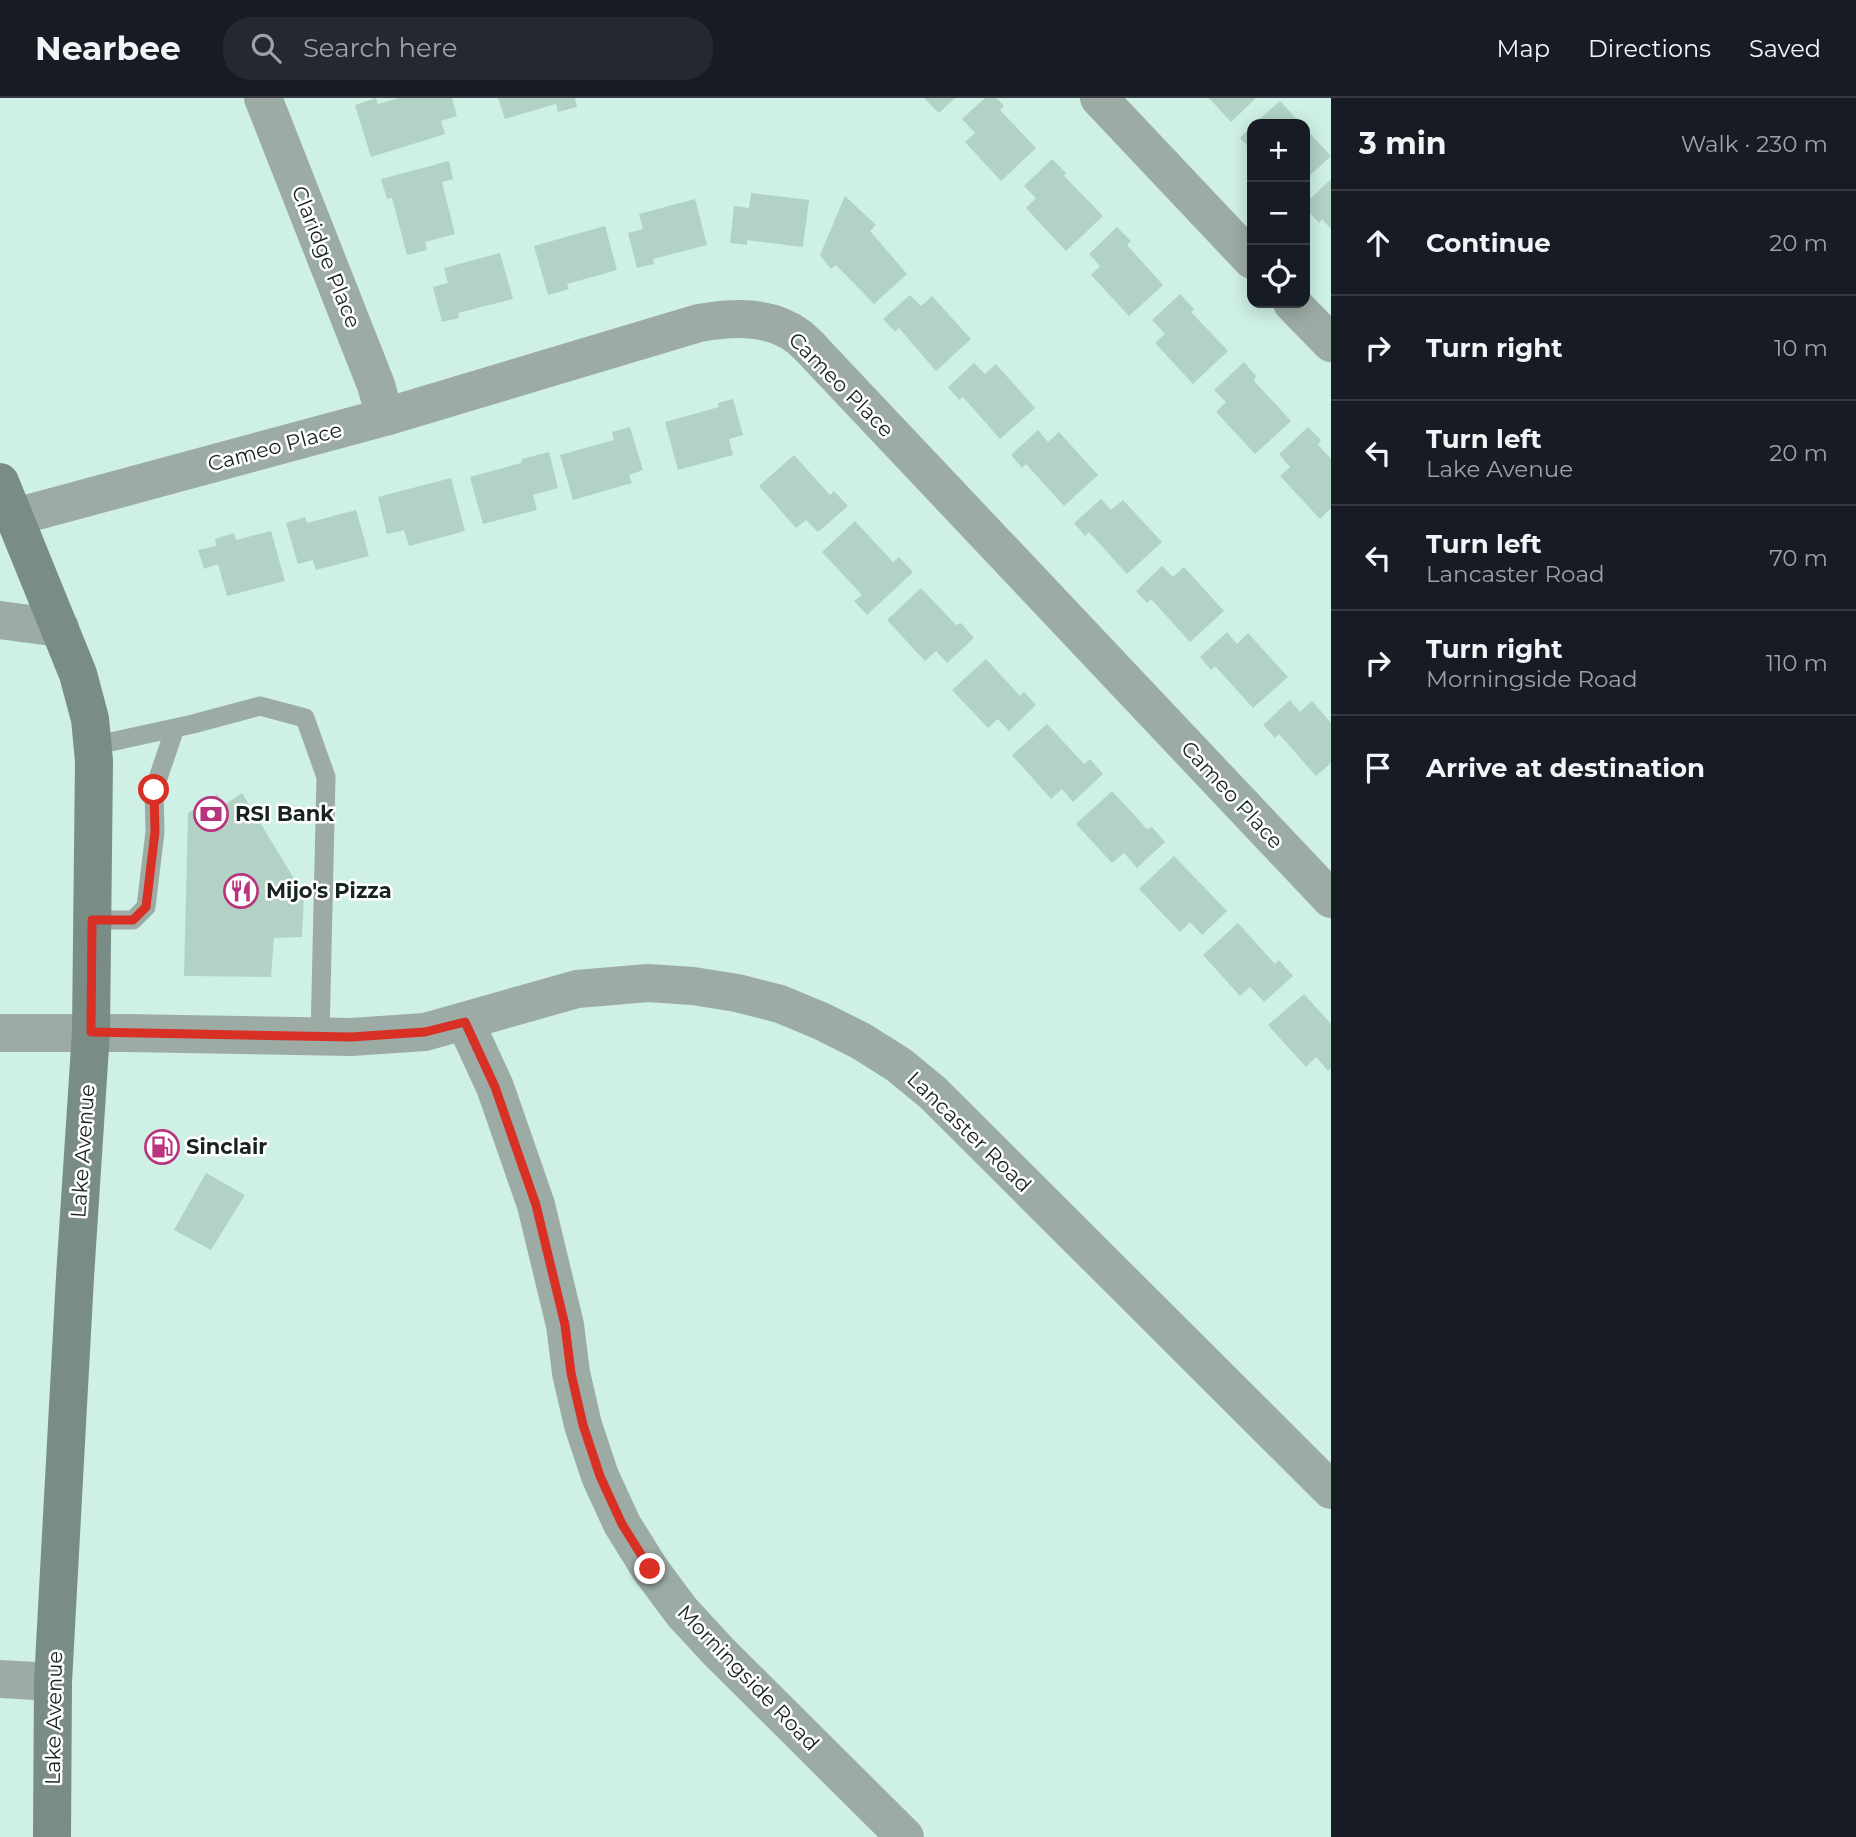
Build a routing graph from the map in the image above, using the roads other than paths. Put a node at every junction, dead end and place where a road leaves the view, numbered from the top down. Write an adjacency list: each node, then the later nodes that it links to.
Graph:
1 (263, 98): 6 (street, Claridge Place)
2 (1099, 98): 3 (street)
3 (1247, 255)
4 (1298, 308): 5 (street)
5 (1331, 344)
6 (386, 417): 8 (street, Cameo Place); 13 (street, Cameo Place)
7 (0, 482): 8 (street, Lake Avenue)
8 (15, 517): 10 (street, Lake Avenue)
9 (0, 620): 10 (street)
10 (60, 628): 12 (street, Lake Avenue)
11 (175, 728): 12 (lane); 14 (lane); 18 (lane)
12 (92, 746): 14 (street, Lake Avenue)
13 (1331, 899)
14 (92, 920): 16 (street, Lake Avenue)
15 (465, 1022): 18 (street, Lancaster Road); 19 (street, Lancaster Road); 23 (street, Morningside Road)
16 (91, 1032): 17 (street, Lancaster Road); 18 (street, Lancaster Road); 21 (street, Lake Avenue)
17 (0, 1033)
18 (320, 1037)
19 (1331, 1490)
20 (0, 1679): 21 (street)
21 (53, 1682): 22 (street, Lake Avenue)
22 (52, 1837)
23 (905, 1837)

